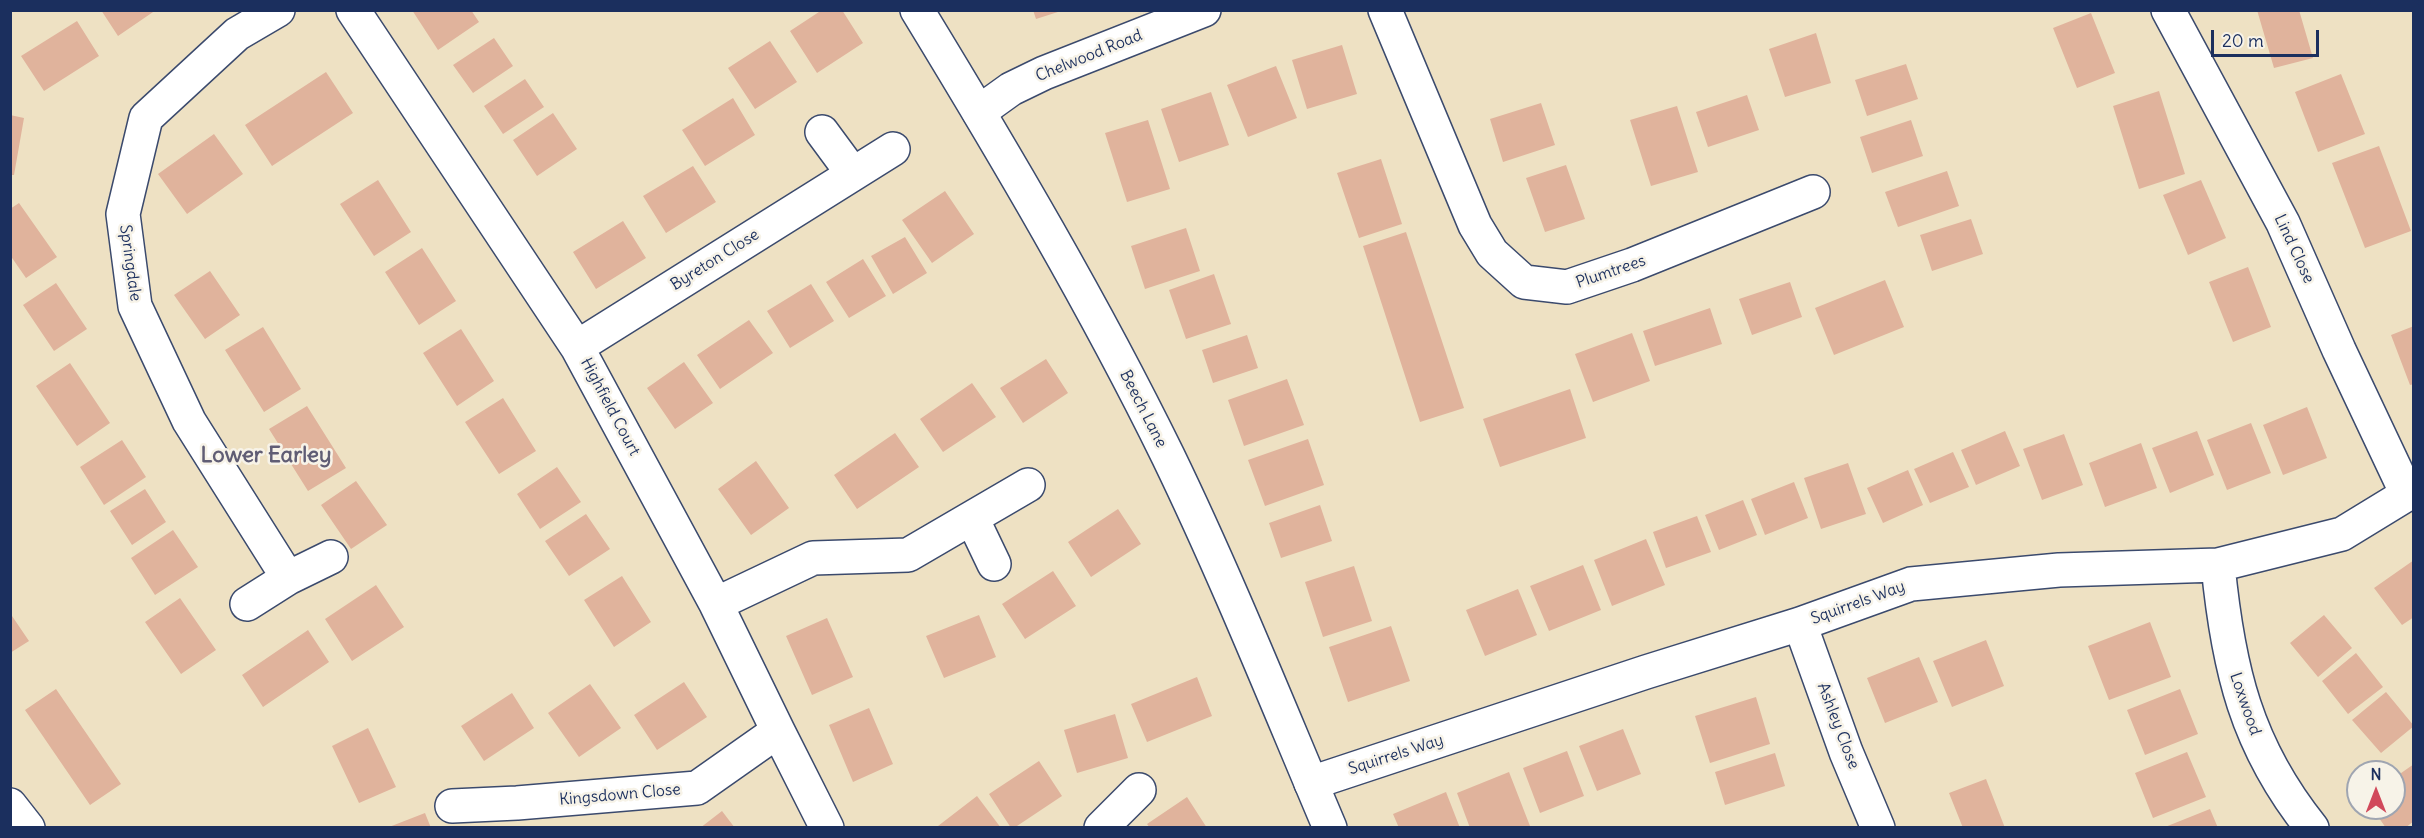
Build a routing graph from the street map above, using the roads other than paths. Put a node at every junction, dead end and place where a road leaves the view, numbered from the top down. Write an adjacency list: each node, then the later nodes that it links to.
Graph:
1 (278, 10): 19 (street, Springdale)
2 (353, 10): 12 (street, Highfield Court)
3 (917, 10): 7 (street, Beech Lane)
4 (1204, 10): 7 (street, Chelwood Road)
5 (1385, 10): 11 (street, Plumtrees)
6 (2168, 10): 14 (street, Lind Close)
7 (979, 112): 24 (street, Beech Lane)
8 (822, 132): 10 (street)
9 (893, 150): 10 (street, Byreton Close)
10 (853, 174): 12 (street, Byreton Close)
11 (1813, 192)
12 (577, 347): 21 (street, Highfield Court)
13 (1028, 485): 15 (street)
14 (2410, 492): 18 (street, Squirrels Way)
15 (972, 518): 17 (street); 21 (street)
16 (331, 557): 19 (street)
17 (994, 564)
18 (2218, 565): 22 (street, Squirrels Way); 34 (street, Loxwood)
19 (288, 578): 20 (street)
20 (247, 604)
21 (716, 604): 23 (street, Highfield Court)
22 (1800, 624): 24 (street, Squirrels Way); 33 (street, Ashley Close)
23 (778, 731): 28 (street, Kingsdown Close); 30 (street, Highfield Court)
24 (1311, 783): 32 (street, Beech Lane)
25 (1139, 790): 31 (street)
26 (10, 805): 29 (street)
27 (452, 806): 28 (street, Kingsdown Close)
28 (518, 815)
29 (28, 828)
30 (827, 828)
31 (1101, 828)
32 (1330, 828)
33 (1878, 828)
34 (2312, 828)

